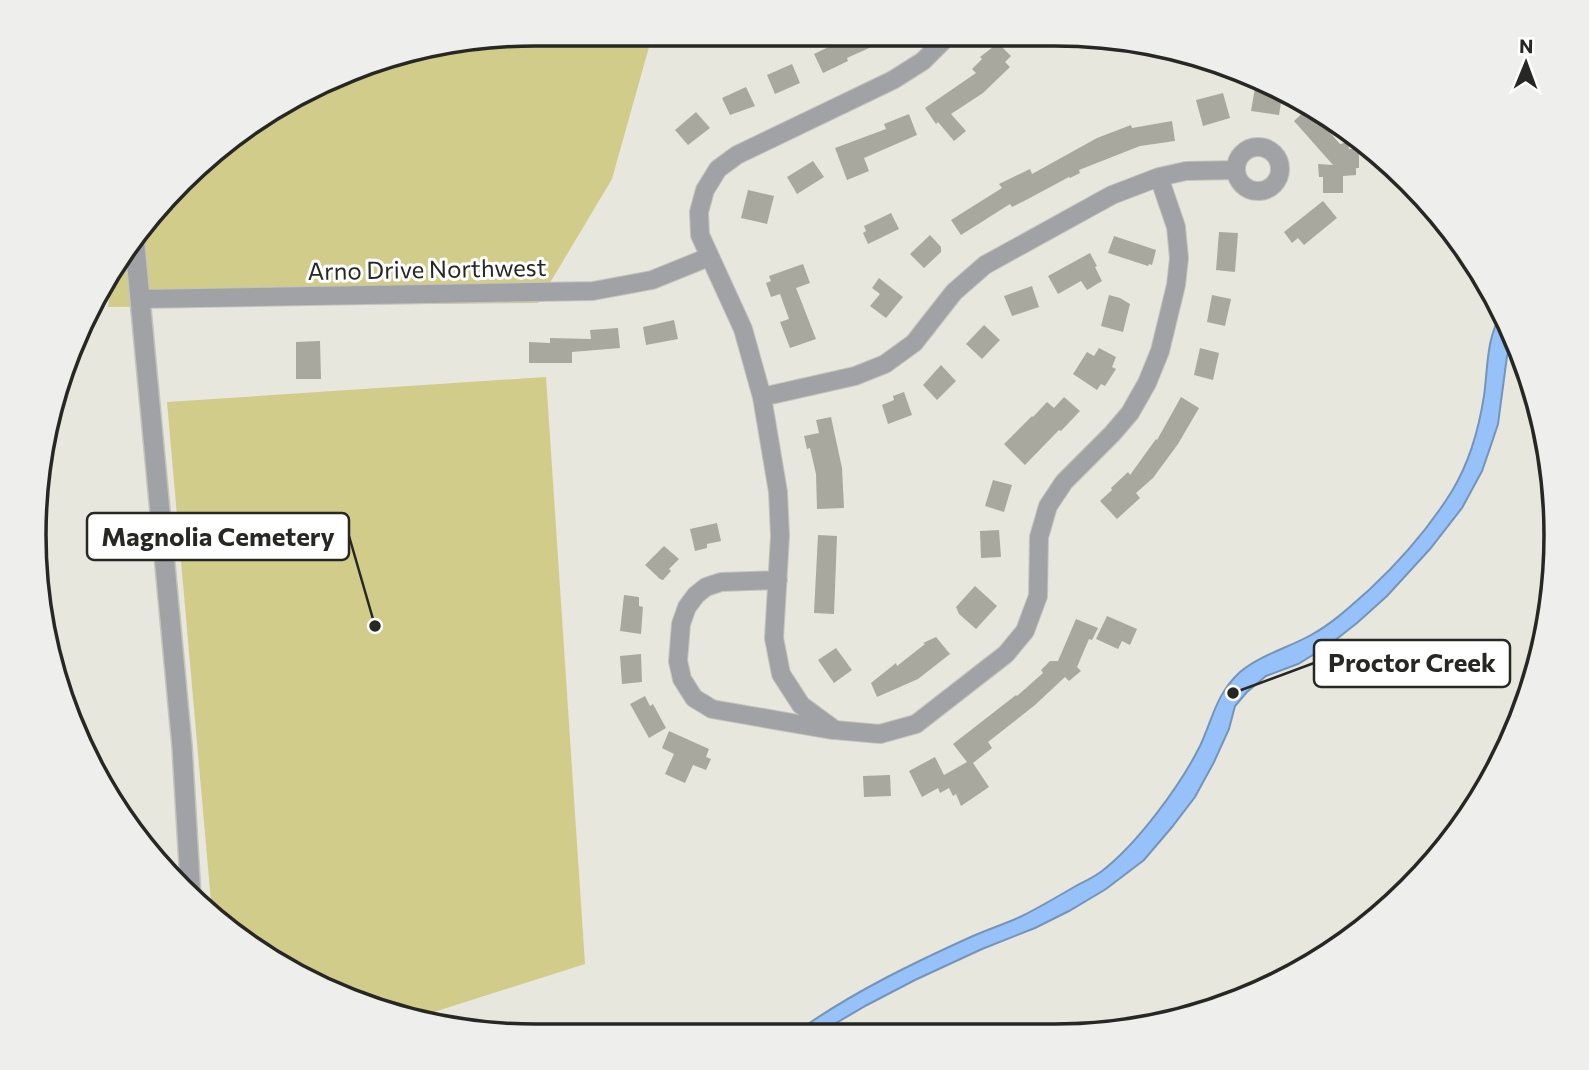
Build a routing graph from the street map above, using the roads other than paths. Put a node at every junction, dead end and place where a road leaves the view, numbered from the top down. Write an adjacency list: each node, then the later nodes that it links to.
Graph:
1 (938, 46): 5 (street)
2 (1236, 170): 3 (street)
3 (1159, 177): 7 (street); 9 (street)
4 (136, 253): 6 (street)
5 (709, 257): 6 (street, Arno Drive Northwest); 7 (street)
6 (140, 299): 10 (street)
7 (762, 397): 8 (street)
8 (778, 580): 9 (street); 9 (street)
9 (835, 730)
10 (190, 882)

